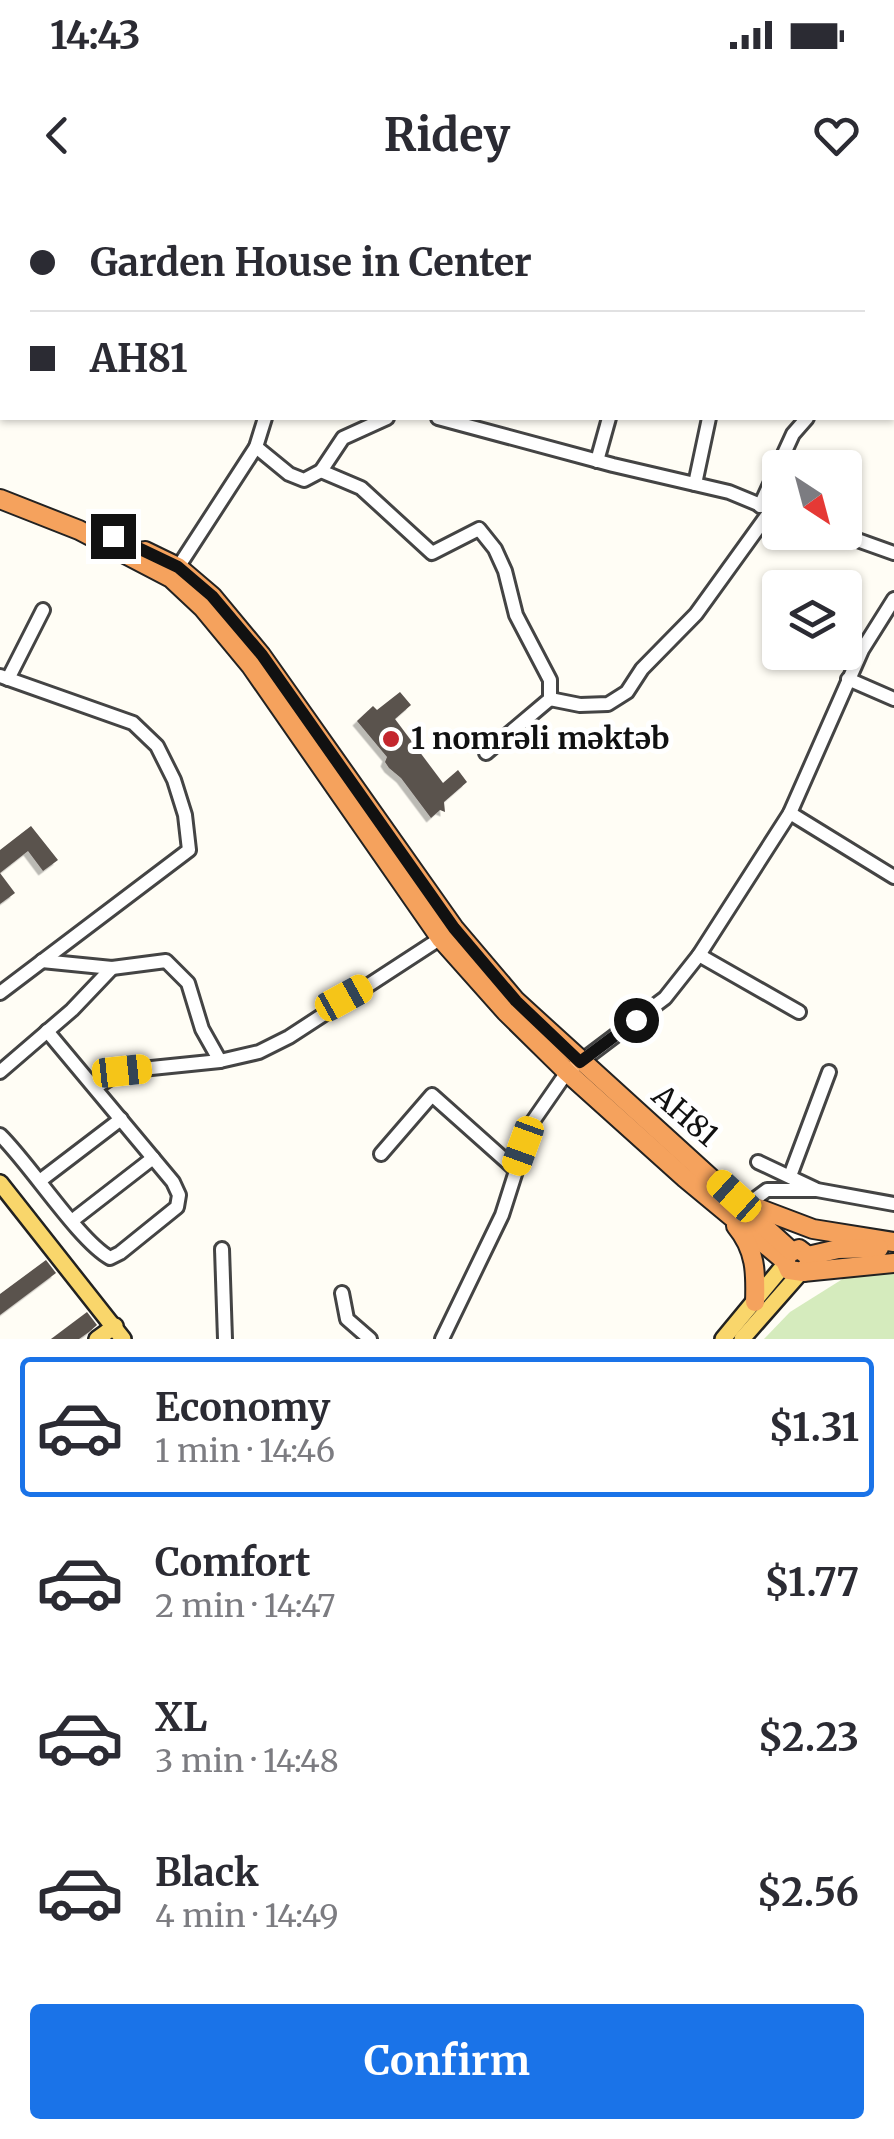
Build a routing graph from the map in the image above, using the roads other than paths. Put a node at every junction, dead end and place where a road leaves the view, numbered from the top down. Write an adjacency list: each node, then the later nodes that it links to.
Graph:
1 (264, 420): 7 (street)
2 (383, 420): 10 (street)
3 (447, 420): 9 (street)
4 (608, 420): 9 (street)
5 (709, 420): 11 (street)
6 (804, 420): 8 (street)
7 (256, 448): 10 (street); 18 (street)
8 (788, 450)
9 (597, 461): 11 (street)
10 (321, 470): 24 (street)
11 (695, 484): 14 (street)
12 (0, 488): 18 (highway, AH81)
13 (0, 499): 18 (highway)
14 (762, 506)
15 (762, 522): 24 (street)
16 (862, 542): 17 (street)
17 (894, 553)
18 (175, 572): 28 (highway, AH81)
19 (894, 598): 22 (street)
20 (43, 610): 21 (street)
21 (4, 678): 30 (street)
22 (848, 679): 23 (street); 26 (street)
23 (894, 698)
24 (550, 699): 25 (street)
25 (486, 754)
26 (790, 813): 27 (street); 29 (street)
27 (894, 877)
28 (447, 933): 35 (street); 36 (highway, AH81)
29 (700, 955): 33 (street); 36 (street)
30 (42, 962): 31 (street); 32 (street)
31 (112, 968): 34 (street); 35 (street)
32 (0, 993)
33 (799, 1012)
34 (47, 1032): 37 (street); 39 (street)
35 (220, 1061): 39 (street)
36 (574, 1067): 45 (street); 50 (highway, AH81)
37 (0, 1072)
38 (830, 1072): 46 (street)
39 (96, 1087): 40 (street)
40 (122, 1118): 43 (street); 47 (street)
41 (0, 1135): 47 (street)
42 (380, 1154): 45 (street)
43 (153, 1158): 52 (street); 52 (street)
44 (758, 1162): 46 (street)
45 (515, 1169): 63 (street)
46 (790, 1176): 49 (street)
47 (41, 1180): 52 (street)
48 (0, 1183): 59 (main road)
49 (817, 1190): 50 (street); 51 (street)
50 (734, 1202): 53 (highway); 55 (highway, AH81); 58 (highway)
51 (894, 1204)
52 (73, 1220)
53 (894, 1245): 55 (highway)
54 (222, 1249): 61 (street)
55 (795, 1263): 56 (highway); 58 (main road); 65 (main road)
56 (894, 1263)
57 (342, 1293): 62 (street)
58 (755, 1302): 64 (main road)
59 (119, 1332): 60 (main road)
60 (97, 1339)
61 (225, 1339)
62 (370, 1339)
63 (442, 1339)
64 (724, 1339)
65 (742, 1339)

